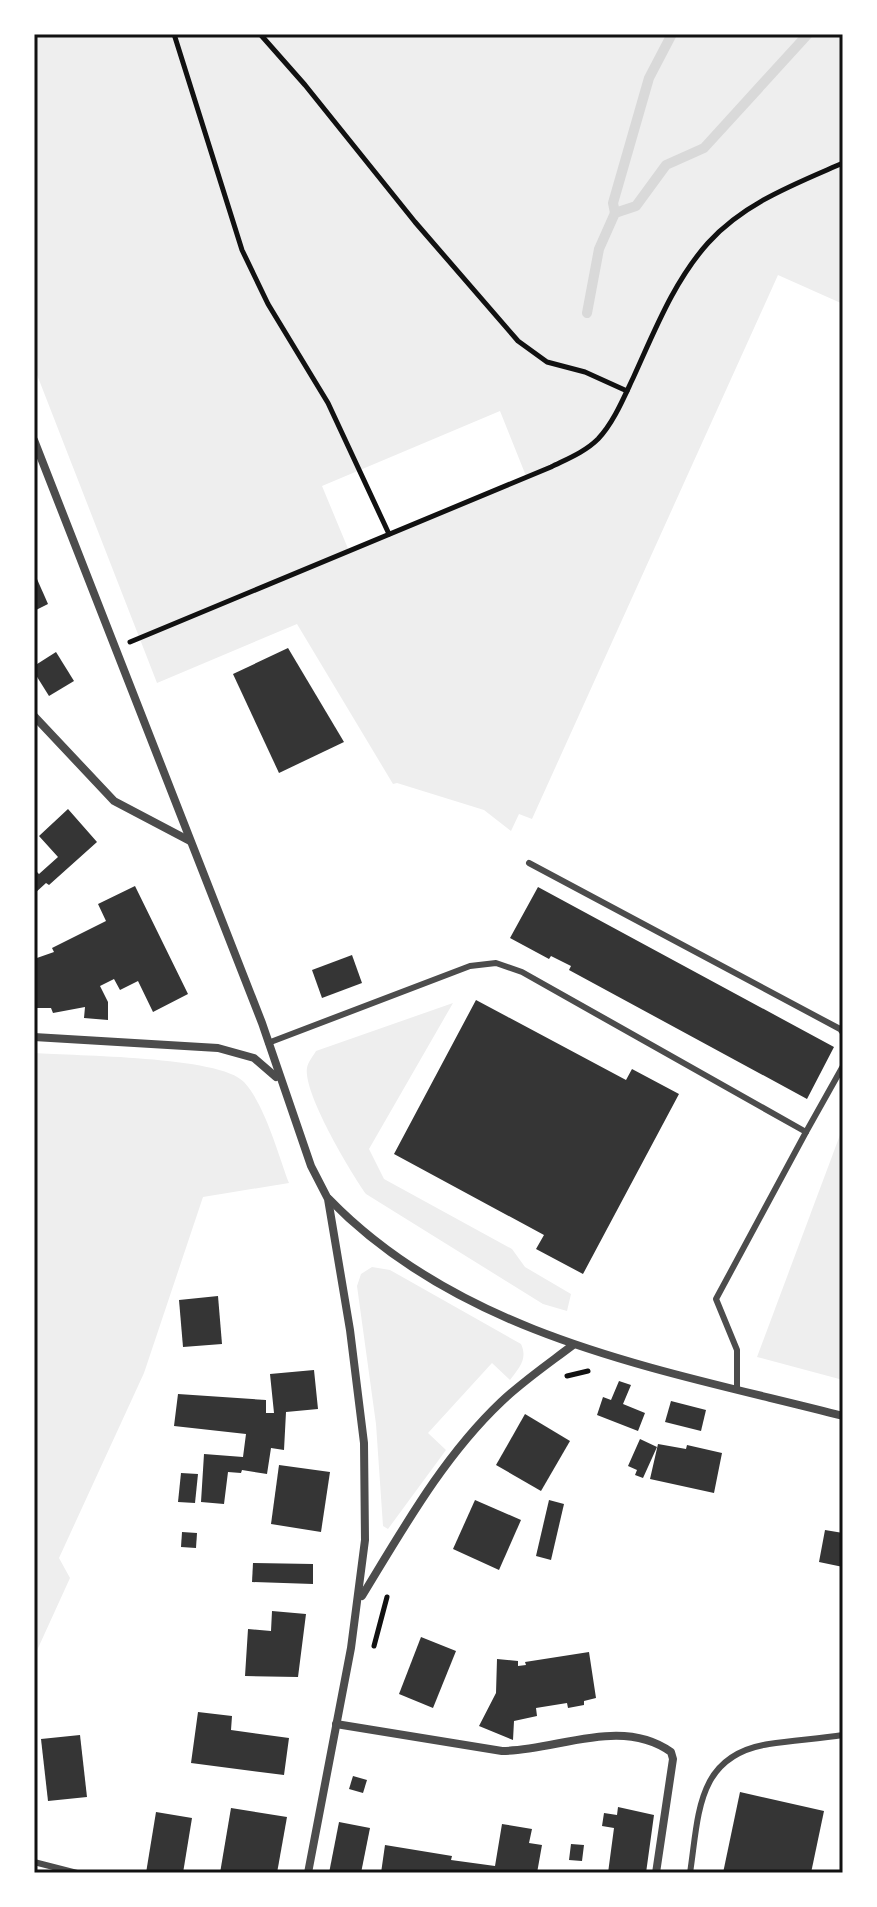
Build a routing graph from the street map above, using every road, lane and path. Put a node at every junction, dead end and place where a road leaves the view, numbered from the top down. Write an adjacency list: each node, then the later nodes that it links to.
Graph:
1 (174, 34): 6 (path)
2 (260, 34): 4 (path)
3 (843, 163): 4 (path)
4 (627, 391): 6 (path)
5 (34, 440): 7 (street)
6 (389, 534): 7 (path)
7 (115, 648): 9 (street)
8 (34, 716): 9 (street)
9 (190, 841): 13 (street)
10 (529, 863): 11 (lane)
11 (843, 1033)
12 (34, 1037): 15 (street)
13 (268, 1043): 15 (street); 16 (lane)
14 (843, 1066): 16 (lane)
15 (281, 1085): 17 (street)
16 (806, 1132): 21 (lane)
17 (328, 1199): 18 (street); 24 (street)
18 (573, 1345): 19 (street); 24 (street)
19 (608, 1355): 20 (path); 21 (street)
20 (559, 1380)
21 (737, 1389): 22 (street)
22 (843, 1416)
23 (389, 1591): 25 (path)
24 (359, 1601): 26 (street)
25 (373, 1651)
26 (336, 1724): 30 (street); 31 (street)
27 (843, 1735): 32 (lane)
28 (34, 1862): 29 (lane)
29 (77, 1873)
30 (308, 1873)
31 (656, 1873)
32 (690, 1873)

